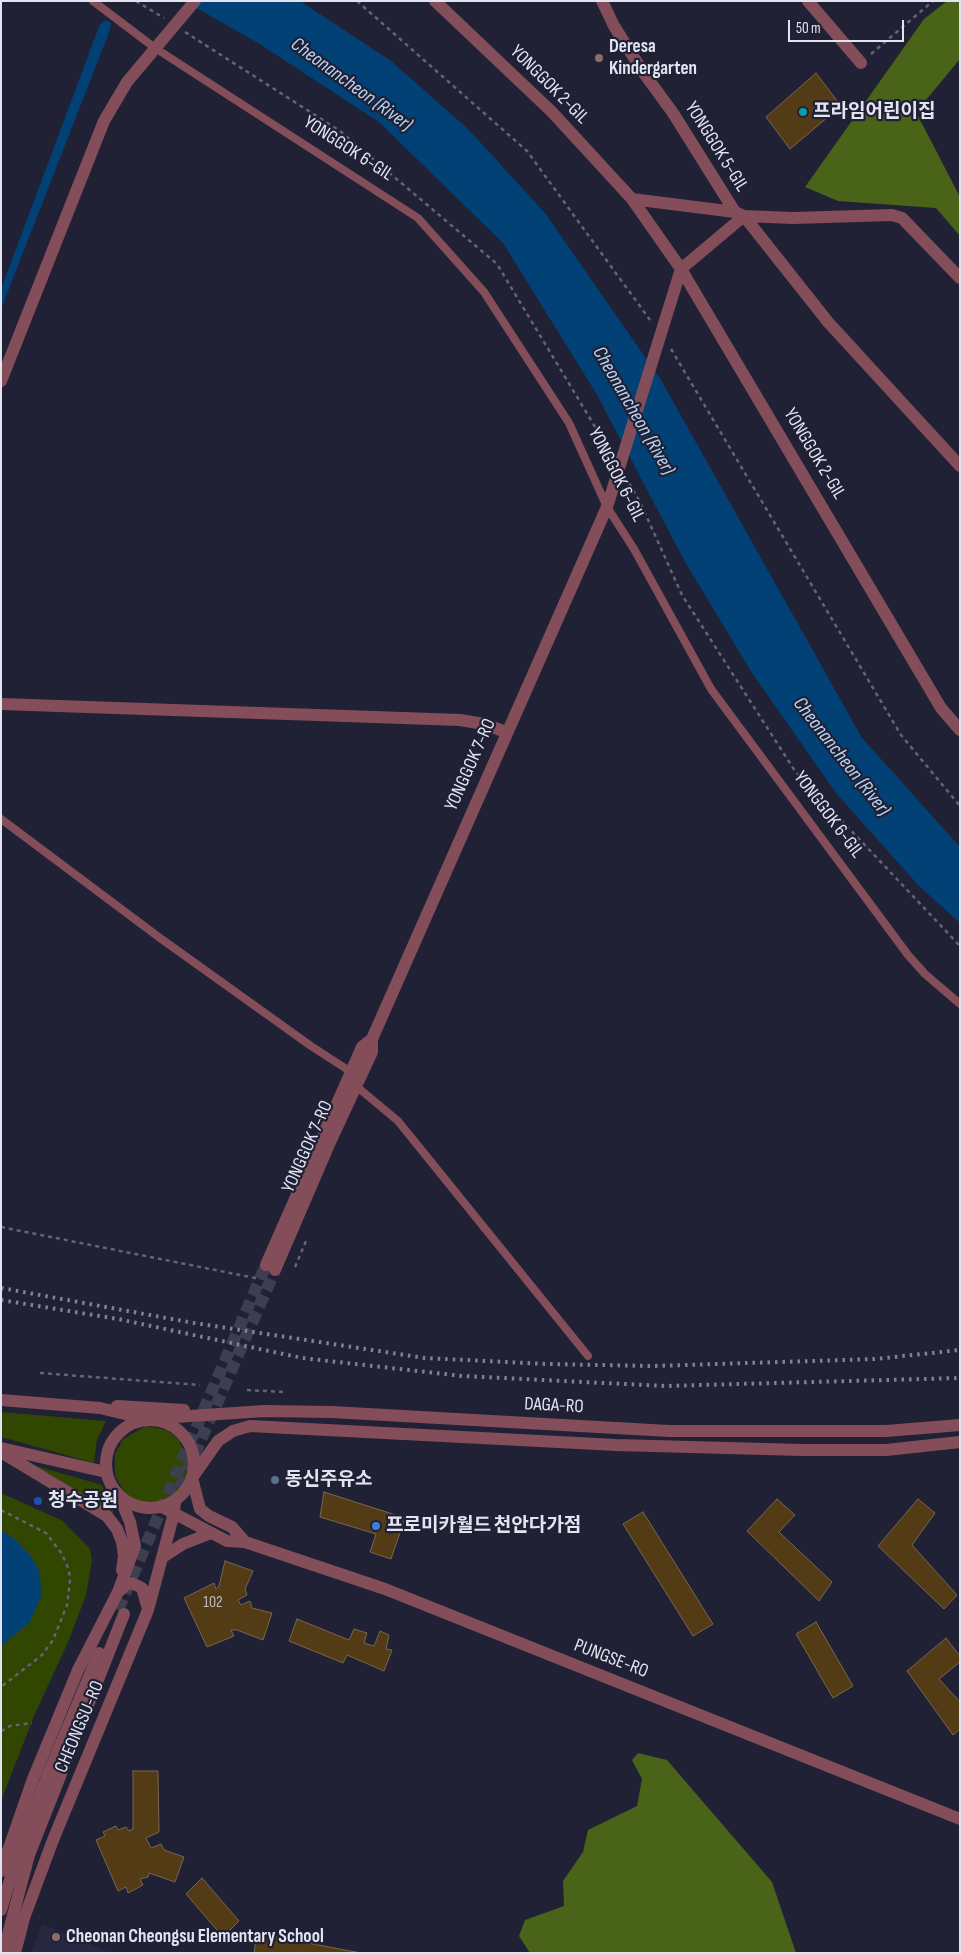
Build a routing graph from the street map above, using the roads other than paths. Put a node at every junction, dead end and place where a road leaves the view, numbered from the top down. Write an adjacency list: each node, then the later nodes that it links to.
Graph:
1 (93, 1): 6 (lane, YONGGOK 6-GIL)
2 (195, 1): 6 (street)
3 (435, 1): 8 (street, YONGGOK 2-GIL)
4 (602, 1): 9 (street, YONGGOK 5-GIL)
5 (808, 1): 7 (street)
6 (155, 48): 12 (street); 14 (lane, YONGGOK 6-GIL)
7 (861, 63)
8 (632, 200): 9 (street); 10 (street, YONGGOK 2-GIL)
9 (739, 214): 10 (street); 11 (street); 13 (street)
10 (681, 269): 14 (street, YONGGOK 7-RO); 16 (street, YONGGOK 2-GIL)
11 (960, 278)
12 (1, 381)
13 (960, 466)
14 (607, 507): 17 (street, YONGGOK 7-RO); 19 (lane, YONGGOK 6-GIL)
15 (1, 704): 17 (street)
16 (960, 730)
17 (506, 732): 20 (street, YONGGOK 7-RO)
18 (1, 819): 21 (lane)
19 (960, 1004)
20 (372, 1039): 21 (street, YONGGOK 7-RO); 22 (street, YONGGOK 7-RO)
21 (351, 1072): 22 (street, YONGGOK 7-RO)
22 (356, 1086): 23 (lane)
23 (588, 1356)
24 (1, 1400): 25 (street)
25 (81, 1405): 26 (street); 27 (street)
26 (239, 1412): 27 (street, DAGA-RO); 28 (street, DAGA-RO)
27 (146, 1419): 32 (street); 33 (street)
28 (960, 1424)
29 (960, 1442): 33 (street, DAGA-RO)
30 (1, 1448): 32 (street)
31 (1, 1452): 39 (street)
32 (106, 1472): 34 (street)
33 (192, 1478): 35 (street); 37 (street, PUNGSE-RO)
34 (120, 1498): 35 (street); 39 (street)
35 (175, 1507): 36 (street, PUNGSE-RO); 38 (street, CHEONGSU-RO)
36 (211, 1534): 37 (street, PUNGSE-RO); 38 (street)
37 (246, 1542): 41 (street, PUNGSE-RO)
38 (163, 1557): 40 (street, CHEONGSU-RO)
39 (118, 1592): 40 (street); 42 (street, CHEONGSU-RO)
40 (148, 1610): 45 (street, CHEONGSU-RO)
41 (960, 1819)
42 (1, 1871)
43 (1, 1910): 44 (street)
44 (2, 1953)
45 (15, 1953)

